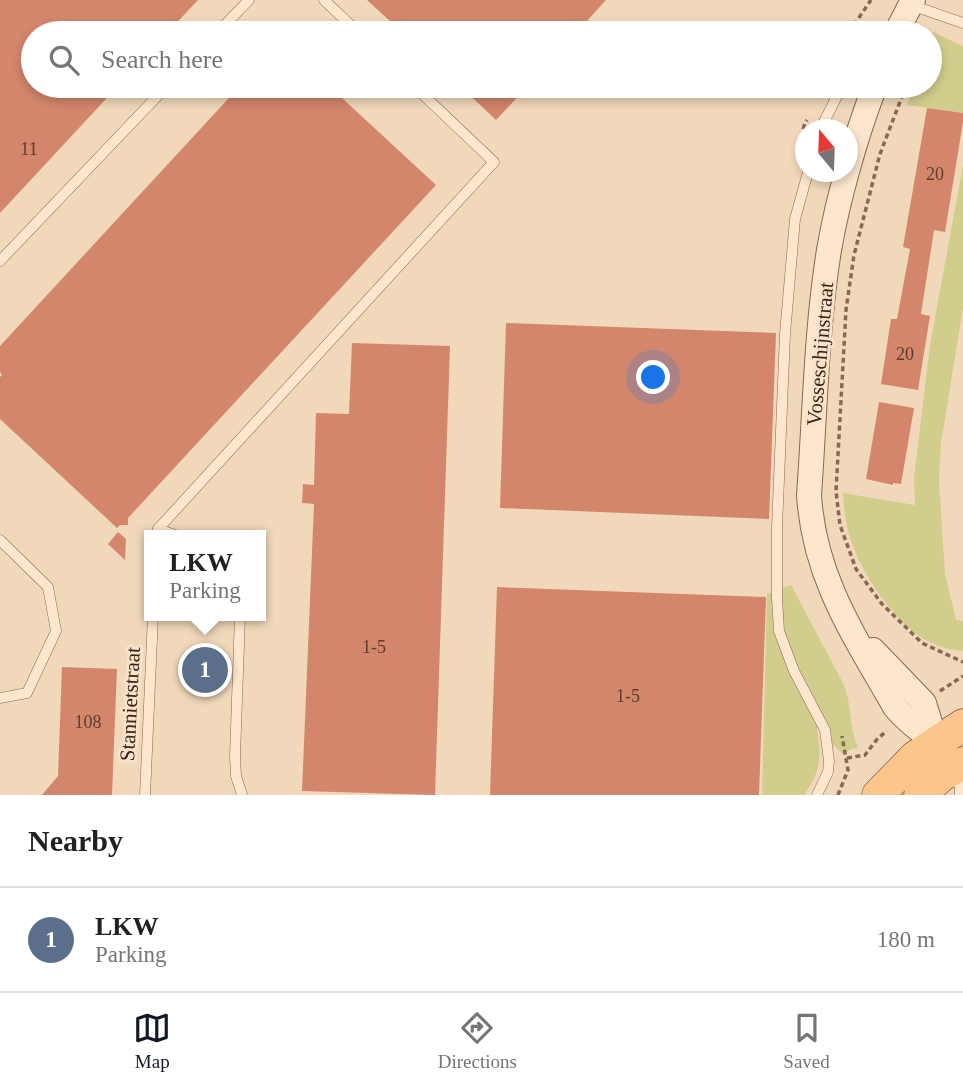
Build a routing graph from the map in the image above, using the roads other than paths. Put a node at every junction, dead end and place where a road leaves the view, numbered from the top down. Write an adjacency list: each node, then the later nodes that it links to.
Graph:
1 (249, 0): 4 (lane)
2 (324, 0): 5 (lane)
3 (912, 2): 6 (street); 7 (lane)
4 (229, 21)
5 (346, 21)
6 (902, 21)
7 (963, 23)
8 (156, 98): 14 (lane)
9 (427, 98): 15 (lane)
10 (836, 98): 12 (lane)
11 (871, 98): 21 (street, Vosseschijnstraat)
12 (826, 119)
13 (805, 182): 25 (lane)
14 (0, 261)
15 (160, 530)
16 (0, 540): 19 (lane)
17 (153, 621): 23 (lane, Stannietstraat)
18 (240, 621): 24 (lane)
19 (0, 698)
20 (963, 725): 21 (main road)
21 (936, 742): 22 (street, Vosseschijnstraat); 26 (main road)
22 (960, 775): 27 (main road)
23 (145, 795)
24 (242, 795)
25 (817, 795)
26 (878, 795)
27 (920, 795)

